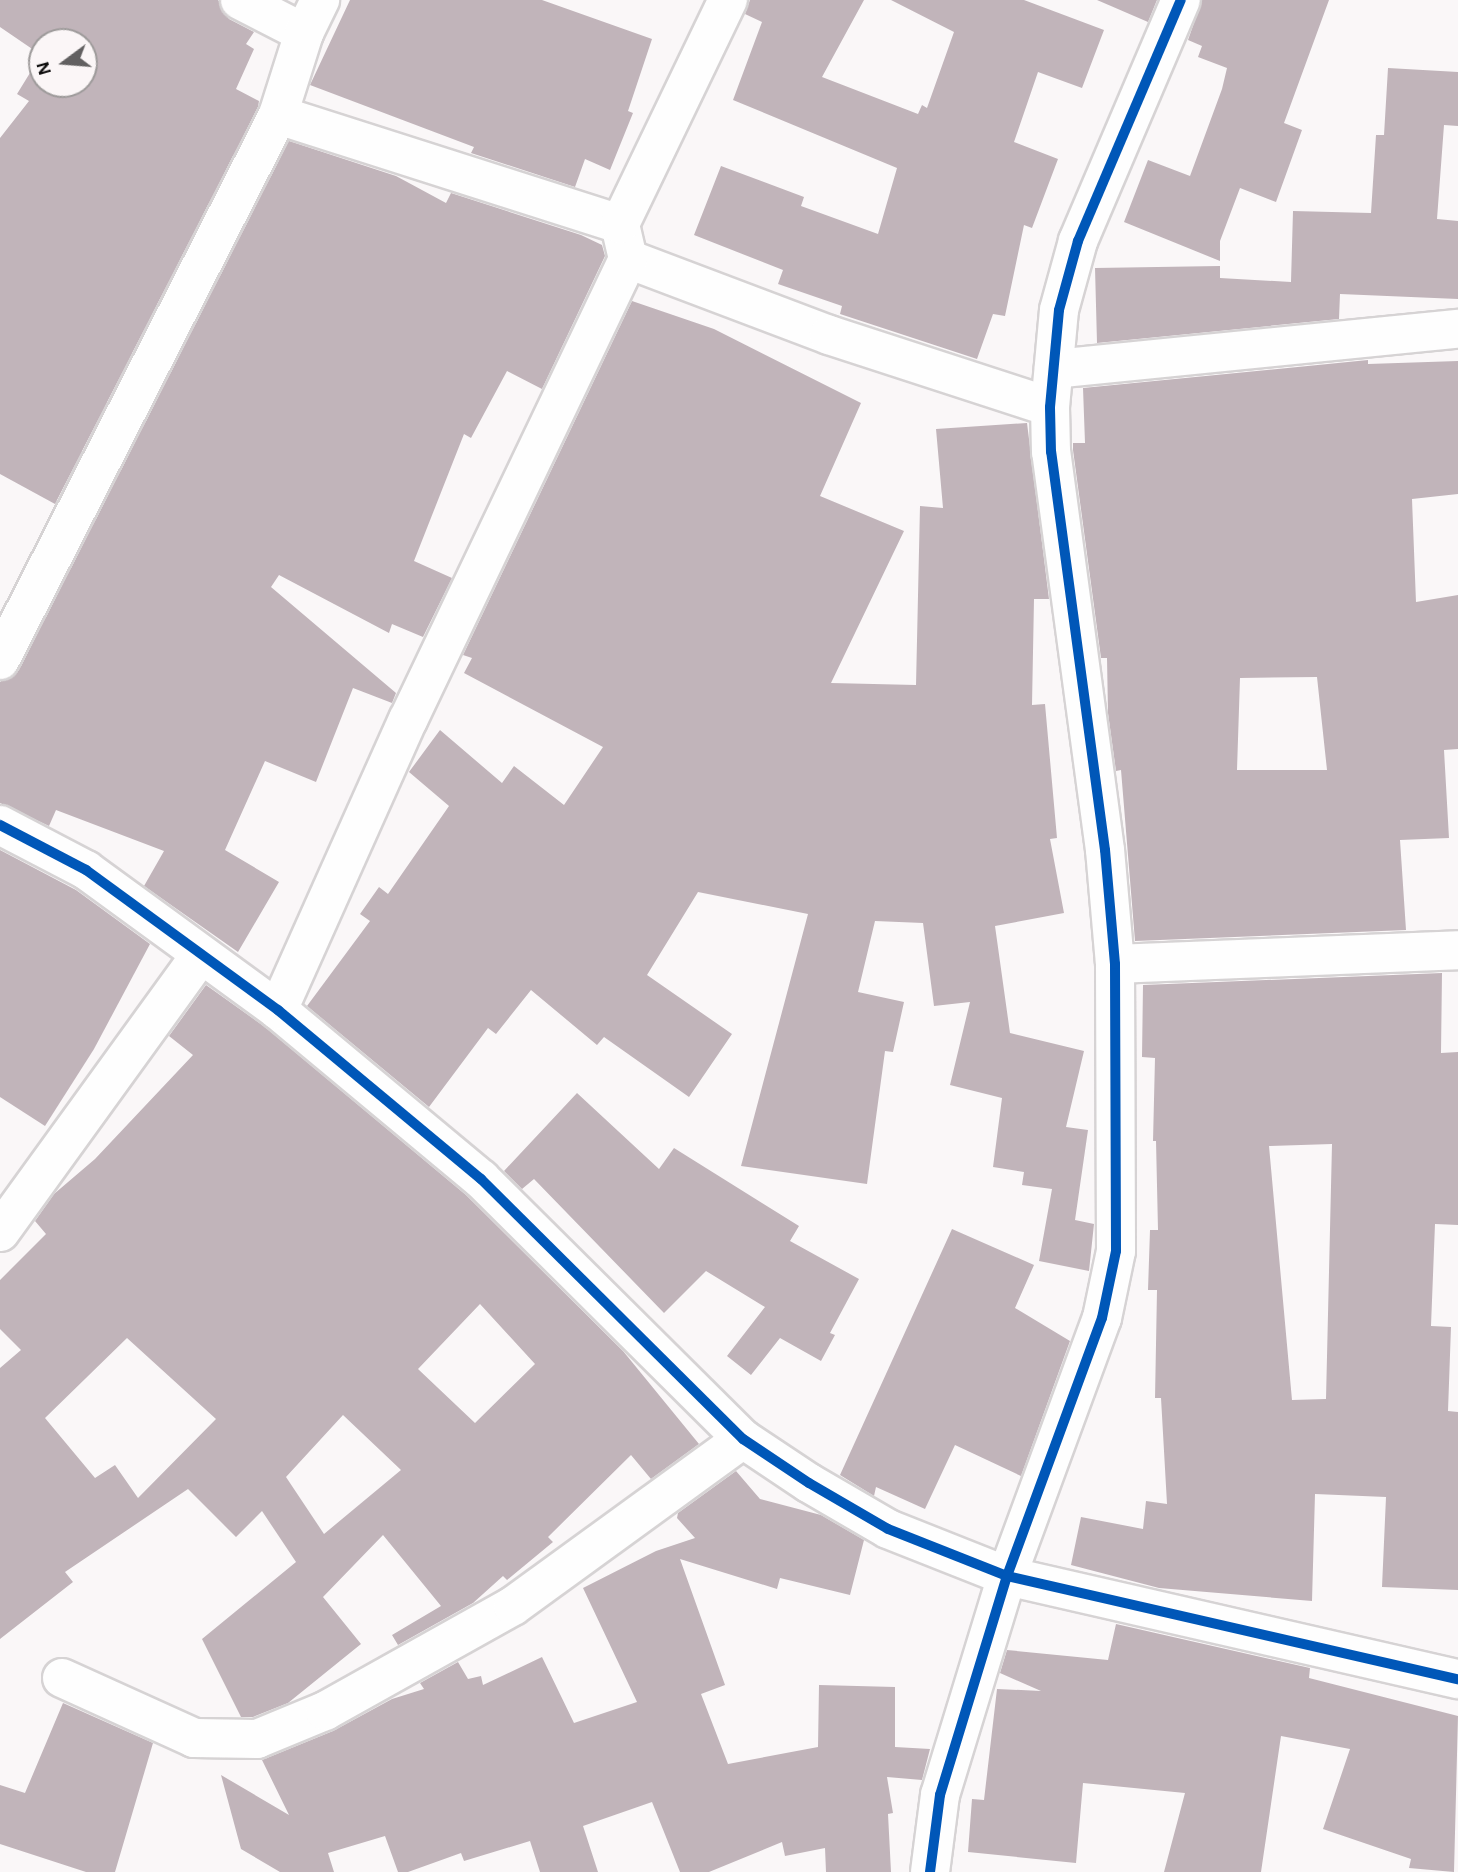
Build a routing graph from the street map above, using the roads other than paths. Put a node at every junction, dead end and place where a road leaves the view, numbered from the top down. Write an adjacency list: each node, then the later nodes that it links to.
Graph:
1 (240, 0): 4 (street)
2 (728, 0): 6 (street)
3 (1181, 0): 8 (street)
4 (312, 16): 5 (street)
5 (278, 116): 6 (street); 10 (street)
6 (624, 241): 9 (street); 15 (street)
7 (1458, 329): 8 (street)
8 (1054, 369): 9 (street)
9 (1050, 407): 14 (street)
10 (0, 660)
11 (0, 825): 13 (street)
12 (1458, 950): 14 (street)
13 (200, 957): 15 (street); 16 (street)
14 (1115, 964): 18 (street)
15 (278, 1010): 17 (street)
16 (0, 1232)
17 (743, 1439): 18 (street); 19 (street)
18 (1007, 1576): 20 (street); 21 (street)
19 (62, 1678)
20 (1458, 1679)
21 (930, 1872)

